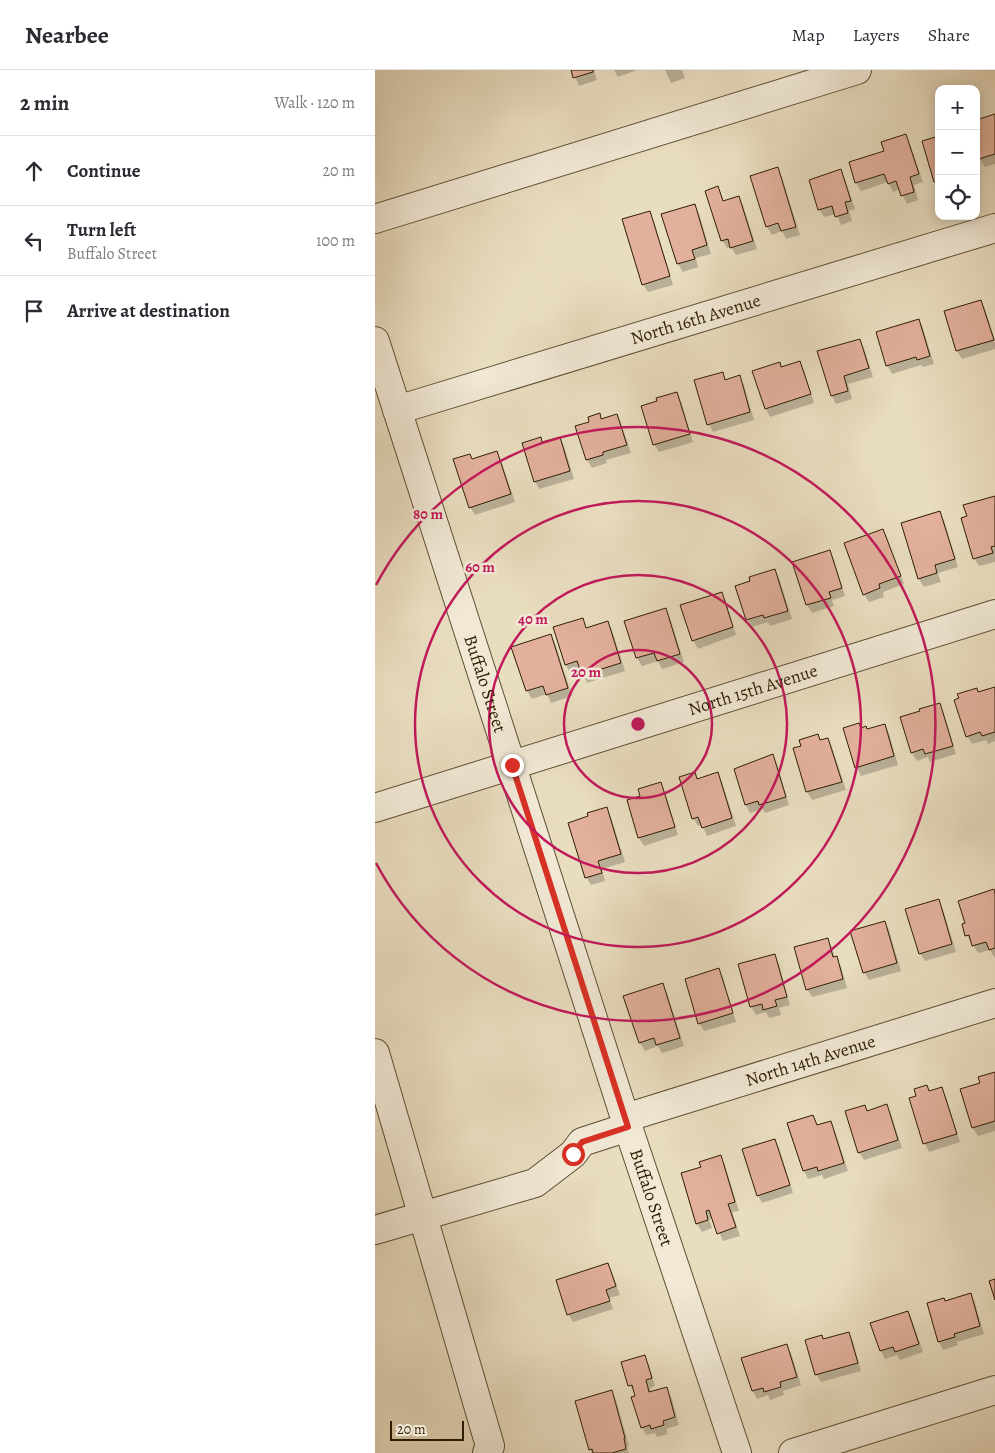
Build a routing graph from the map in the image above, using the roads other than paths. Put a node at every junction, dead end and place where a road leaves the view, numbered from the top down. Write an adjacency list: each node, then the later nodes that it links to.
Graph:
1 (857, 70): 2 (street)
2 (375, 219)
3 (995, 228): 5 (street, North 16th Avenue)
4 (375, 341): 5 (street, Buffalo Street)
5 (397, 410): 7 (street, Buffalo Street)
6 (995, 614): 7 (street, North 15th Avenue)
7 (512, 765): 8 (street, North 15th Avenue); 11 (street, Buffalo Street)
8 (375, 808)
9 (995, 1003): 11 (street, North 14th Avenue)
10 (375, 1053): 12 (street)
11 (629, 1129): 12 (street, North 14th Avenue); 16 (street, Buffalo Street)
12 (423, 1216): 13 (street); 15 (street)
13 (375, 1230)
14 (995, 1390): 17 (street)
15 (487, 1453)
16 (737, 1453)
17 (793, 1453)

